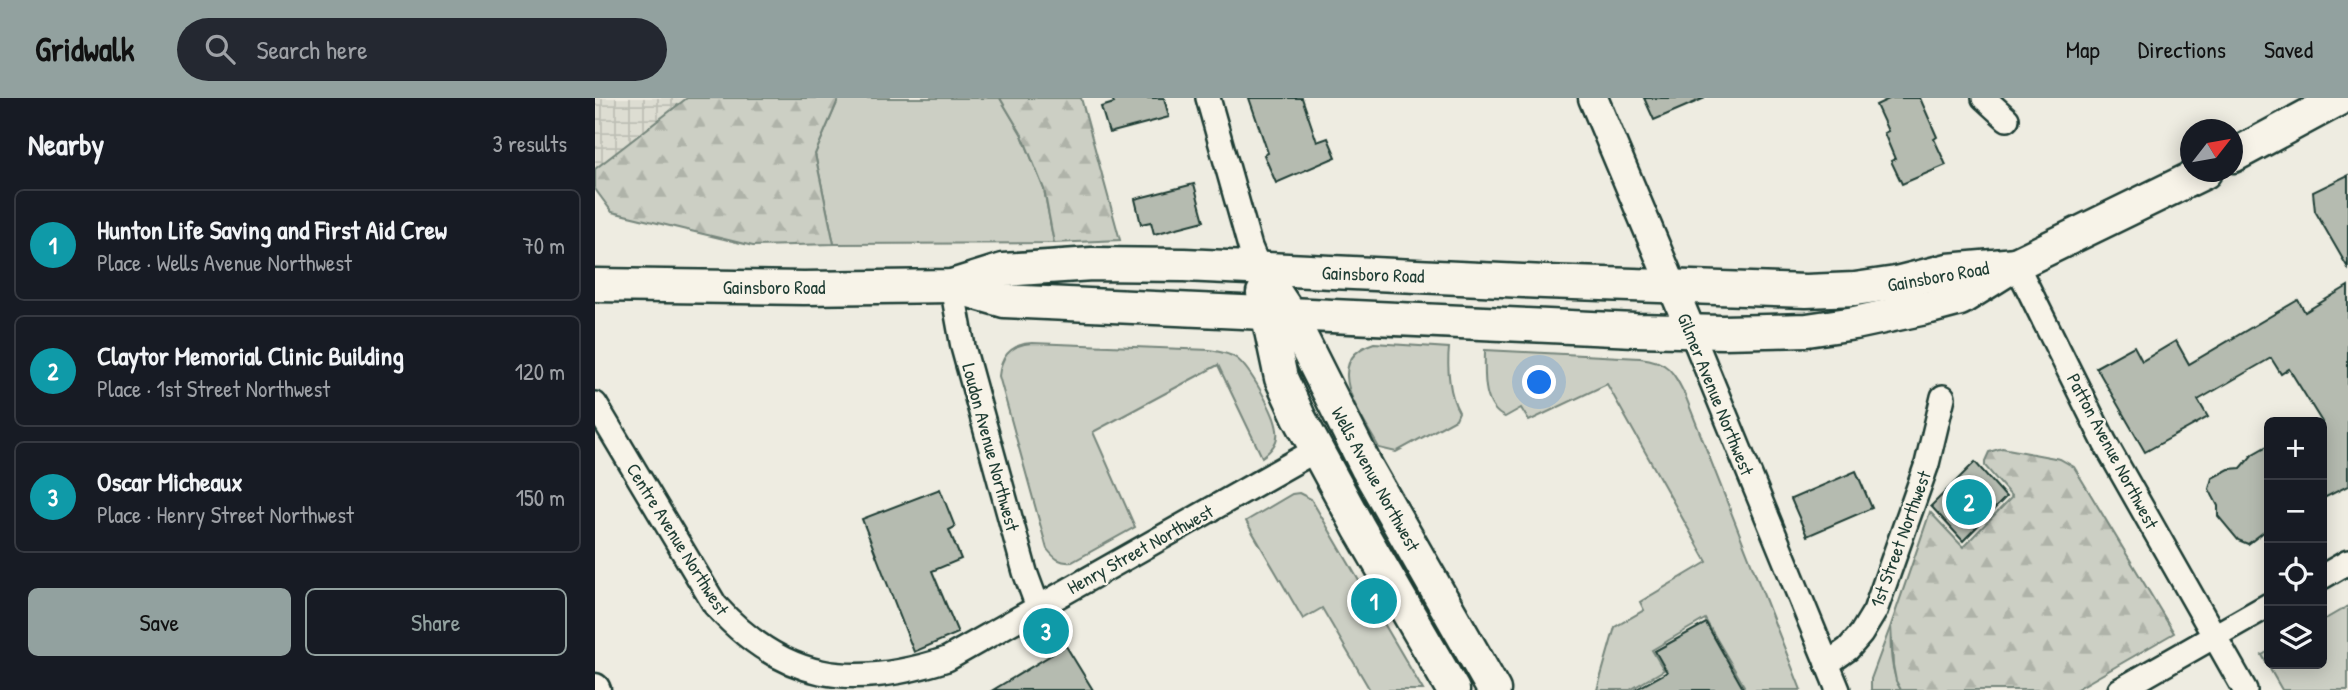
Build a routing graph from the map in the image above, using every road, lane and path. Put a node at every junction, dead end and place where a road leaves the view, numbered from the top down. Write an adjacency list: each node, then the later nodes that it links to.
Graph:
1 (1208, 98): 9 (street, Wells Avenue Northwest)
2 (1593, 98): 12 (street, Gilmer Avenue Northwest)
3 (1983, 98): 5 (street)
4 (2323, 102): 6 (main road)
5 (2007, 119)
6 (2243, 149)
7 (2186, 182): 8 (main road)
8 (2015, 264): 12 (main road, Gainsboro Road); 14 (main road, Gainsboro Road); 22 (street, Patton Avenue Northwest)
9 (1259, 268): 11 (main road, Gainsboro Road); 12 (main road, Gainsboro Road); 13 (main road, Wells Avenue Northwest)
10 (595, 285): 11 (main road, Gainsboro Road)
11 (953, 286): 13 (main road, Gainsboro Road); 20 (street, Loudon Avenue Northwest)
12 (1672, 286): 14 (street, Gilmer Avenue Northwest)
13 (1278, 314): 14 (main road, Gainsboro Road); 17 (main road, Wells Avenue Northwest); 26 (main road, Wells Avenue Northwest)
14 (1691, 331): 23 (street, Gilmer Avenue Northwest)
15 (1943, 397): 23 (street, 1st Street Northwest)
16 (595, 404): 24 (street, Centre Avenue Northwest)
17 (1316, 450): 20 (street, Henry Street Northwest); 25 (main road, Wells Avenue Northwest)
18 (2348, 562): 19 (street)
19 (2327, 574)
20 (1038, 607): 24 (street, Henry Street Northwest)
21 (2264, 609): 22 (street)
22 (2215, 635): 28 (street); 29 (street, Patton Avenue Northwest)
23 (1827, 664): 27 (street, Gilmer Avenue Northwest)
24 (891, 685)
25 (1453, 690)
26 (1494, 690)
27 (1838, 690)
28 (2120, 690)
29 (2245, 690)

